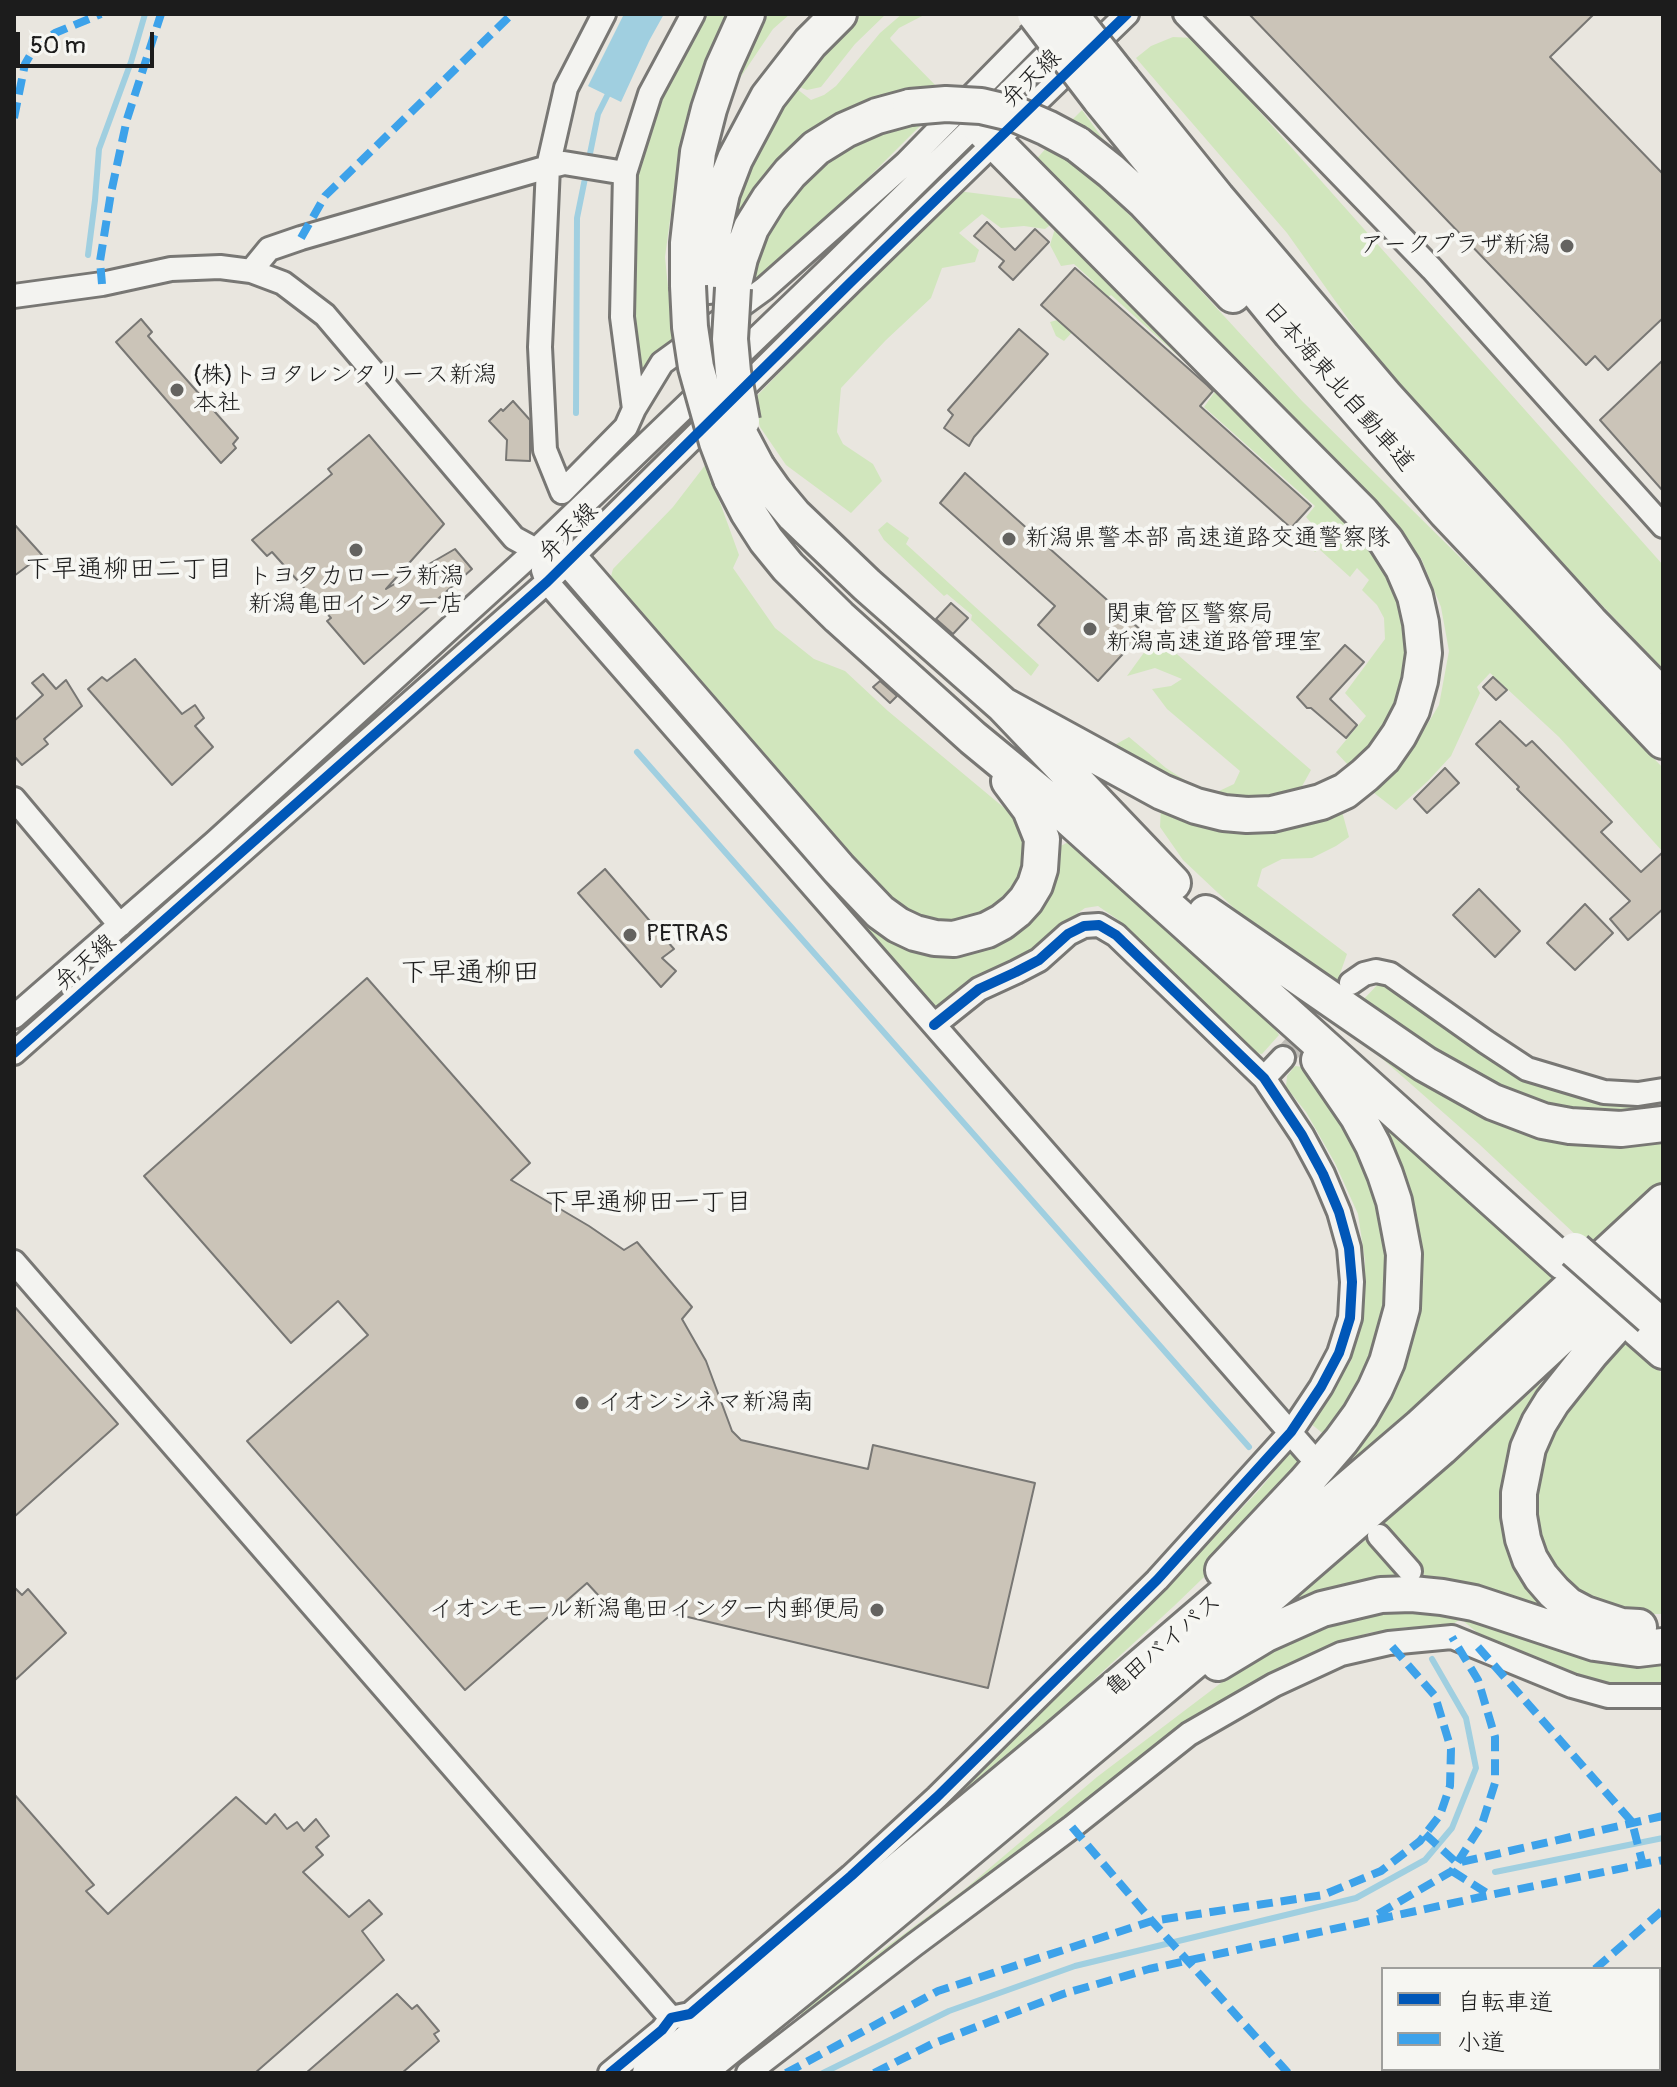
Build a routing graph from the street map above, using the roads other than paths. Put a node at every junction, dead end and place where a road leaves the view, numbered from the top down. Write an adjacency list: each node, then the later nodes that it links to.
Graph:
1 (604, 14): 14 (street)
2 (693, 14): 15 (street)
3 (747, 14): 17 (highway)
4 (808, 14): 17 (highway)
5 (839, 14): 17 (highway)
6 (1035, 14): 12 (highway, 日本海東北自動車道, bridge)
7 (1052, 14): 19 (street)
8 (1070, 14): 12 (highway, 日本海東北自動車道, bridge)
9 (1086, 14): 12 (highway); 13 (street, 弁天線)
10 (1127, 14): 13 (street, 弁天線)
11 (1185, 14): 22 (street)
12 (1117, 84): 21 (highway, 日本海東北自動車道); 25 (highway, 日本海東北自動車道)
13 (987, 132): 23 (street, 弁天線); 24 (street, 弁天線); 26 (highway)
14 (556, 165): 15 (street); 16 (street); 19 (street)
15 (619, 172): 19 (street)
16 (251, 271): 18 (street); 23 (street)
17 (710, 287): 20 (highway, bridge); 20 (highway, bridge); 21 (highway, bridge)
18 (14, 296)
19 (634, 409)
20 (744, 473): 26 (highway); 27 (highway)
21 (1446, 512): 28 (highway, 日本海東北自動車道)
22 (1663, 526)
23 (536, 550): 24 (street); 31 (street, 弁天線)
24 (558, 571): 27 (highway); 35 (street); 36 (street, 弁天線)
25 (1663, 697)
26 (1003, 705): 30 (highway)
27 (973, 738): 32 (highway)
28 (1663, 741)
29 (14, 799): 31 (street)
30 (1206, 913): 40 (highway); 43 (highway)
31 (120, 925): 34 (street, 弁天線)
32 (1237, 969): 43 (highway); 56 (highway)
33 (1351, 983): 39 (street)
34 (14, 1017)
35 (934, 1025): 38 (street); 47 (street)
36 (14, 1053)
37 (1283, 1058): 38 (street)
38 (1264, 1078): 47 (street)
39 (1663, 1090)
40 (1663, 1124)
41 (1663, 1202): 56 (highway, 亀田バイパス)
42 (1663, 1242): 57 (highway, 亀田バイパス)
43 (1569, 1256): 46 (highway)
44 (14, 1262): 58 (street)
45 (1663, 1273): 52 (highway)
46 (1654, 1331)
47 (1291, 1432): 48 (street); 58 (street)
48 (1308, 1453)
49 (1379, 1536): 50 (street)
50 (1410, 1571)
51 (1454, 1621): 54 (street)
52 (1663, 1625)
53 (1663, 1646): 57 (highway)
54 (1478, 1647): 55 (street); 62 (street)
55 (1663, 1696)
56 (1054, 1741): 60 (highway, 亀田バイパス)
57 (842, 1955): 61 (highway, 亀田バイパス)
58 (671, 2018): 59 (street)
59 (610, 2073)
60 (650, 2073)
61 (696, 2073)
62 (748, 2073)

